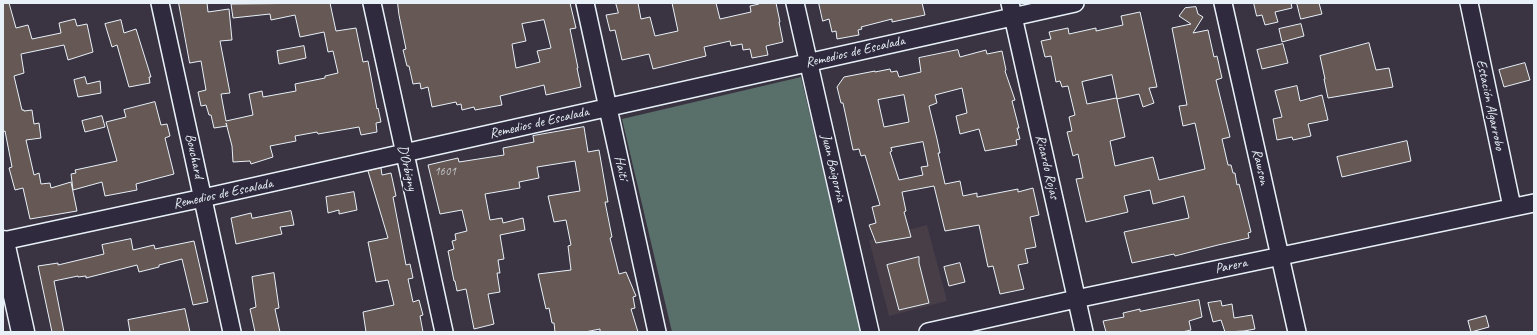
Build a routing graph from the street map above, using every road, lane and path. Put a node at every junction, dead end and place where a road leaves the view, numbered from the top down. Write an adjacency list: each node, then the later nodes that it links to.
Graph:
1 (160, 3): 12 (street, Bouchard)
2 (372, 3): 11 (street, D'Orbigny)
3 (585, 3): 10 (street, Haití)
4 (795, 3): 9 (street, Juan Baigorria)
5 (1075, 3): 8 (street, Remedios de Escalada)
6 (1223, 3): 16 (street, Rawson)
7 (1469, 3): 14 (street, Estación Algarrobo)
8 (1011, 10): 9 (street, Remedios de Escalada); 17 (street, Ricardo Rojas)
9 (809, 63): 10 (street, Remedios de Escalada); 22 (street, Juan Baigorria)
10 (608, 108): 11 (street, Remedios de Escalada); 21 (street, Haití)
11 (404, 153): 12 (street, Remedios de Escalada); 20 (street, D'Orbigny)
12 (203, 198): 15 (street, Remedios de Escalada); 19 (street, Bouchard)
13 (1534, 203): 14 (street, Parera)
14 (1512, 207): 16 (street, Parera)
15 (3, 241): 18 (main road)
16 (1280, 256): 17 (street, Parera); 25 (street, Rawson)
17 (1076, 298): 23 (street, Parera); 24 (street, Ricardo Rojas)
18 (24, 332)
19 (232, 332)
20 (444, 332)
21 (657, 332)
22 (870, 332)
23 (928, 332)
24 (1084, 332)
25 (1297, 332)

